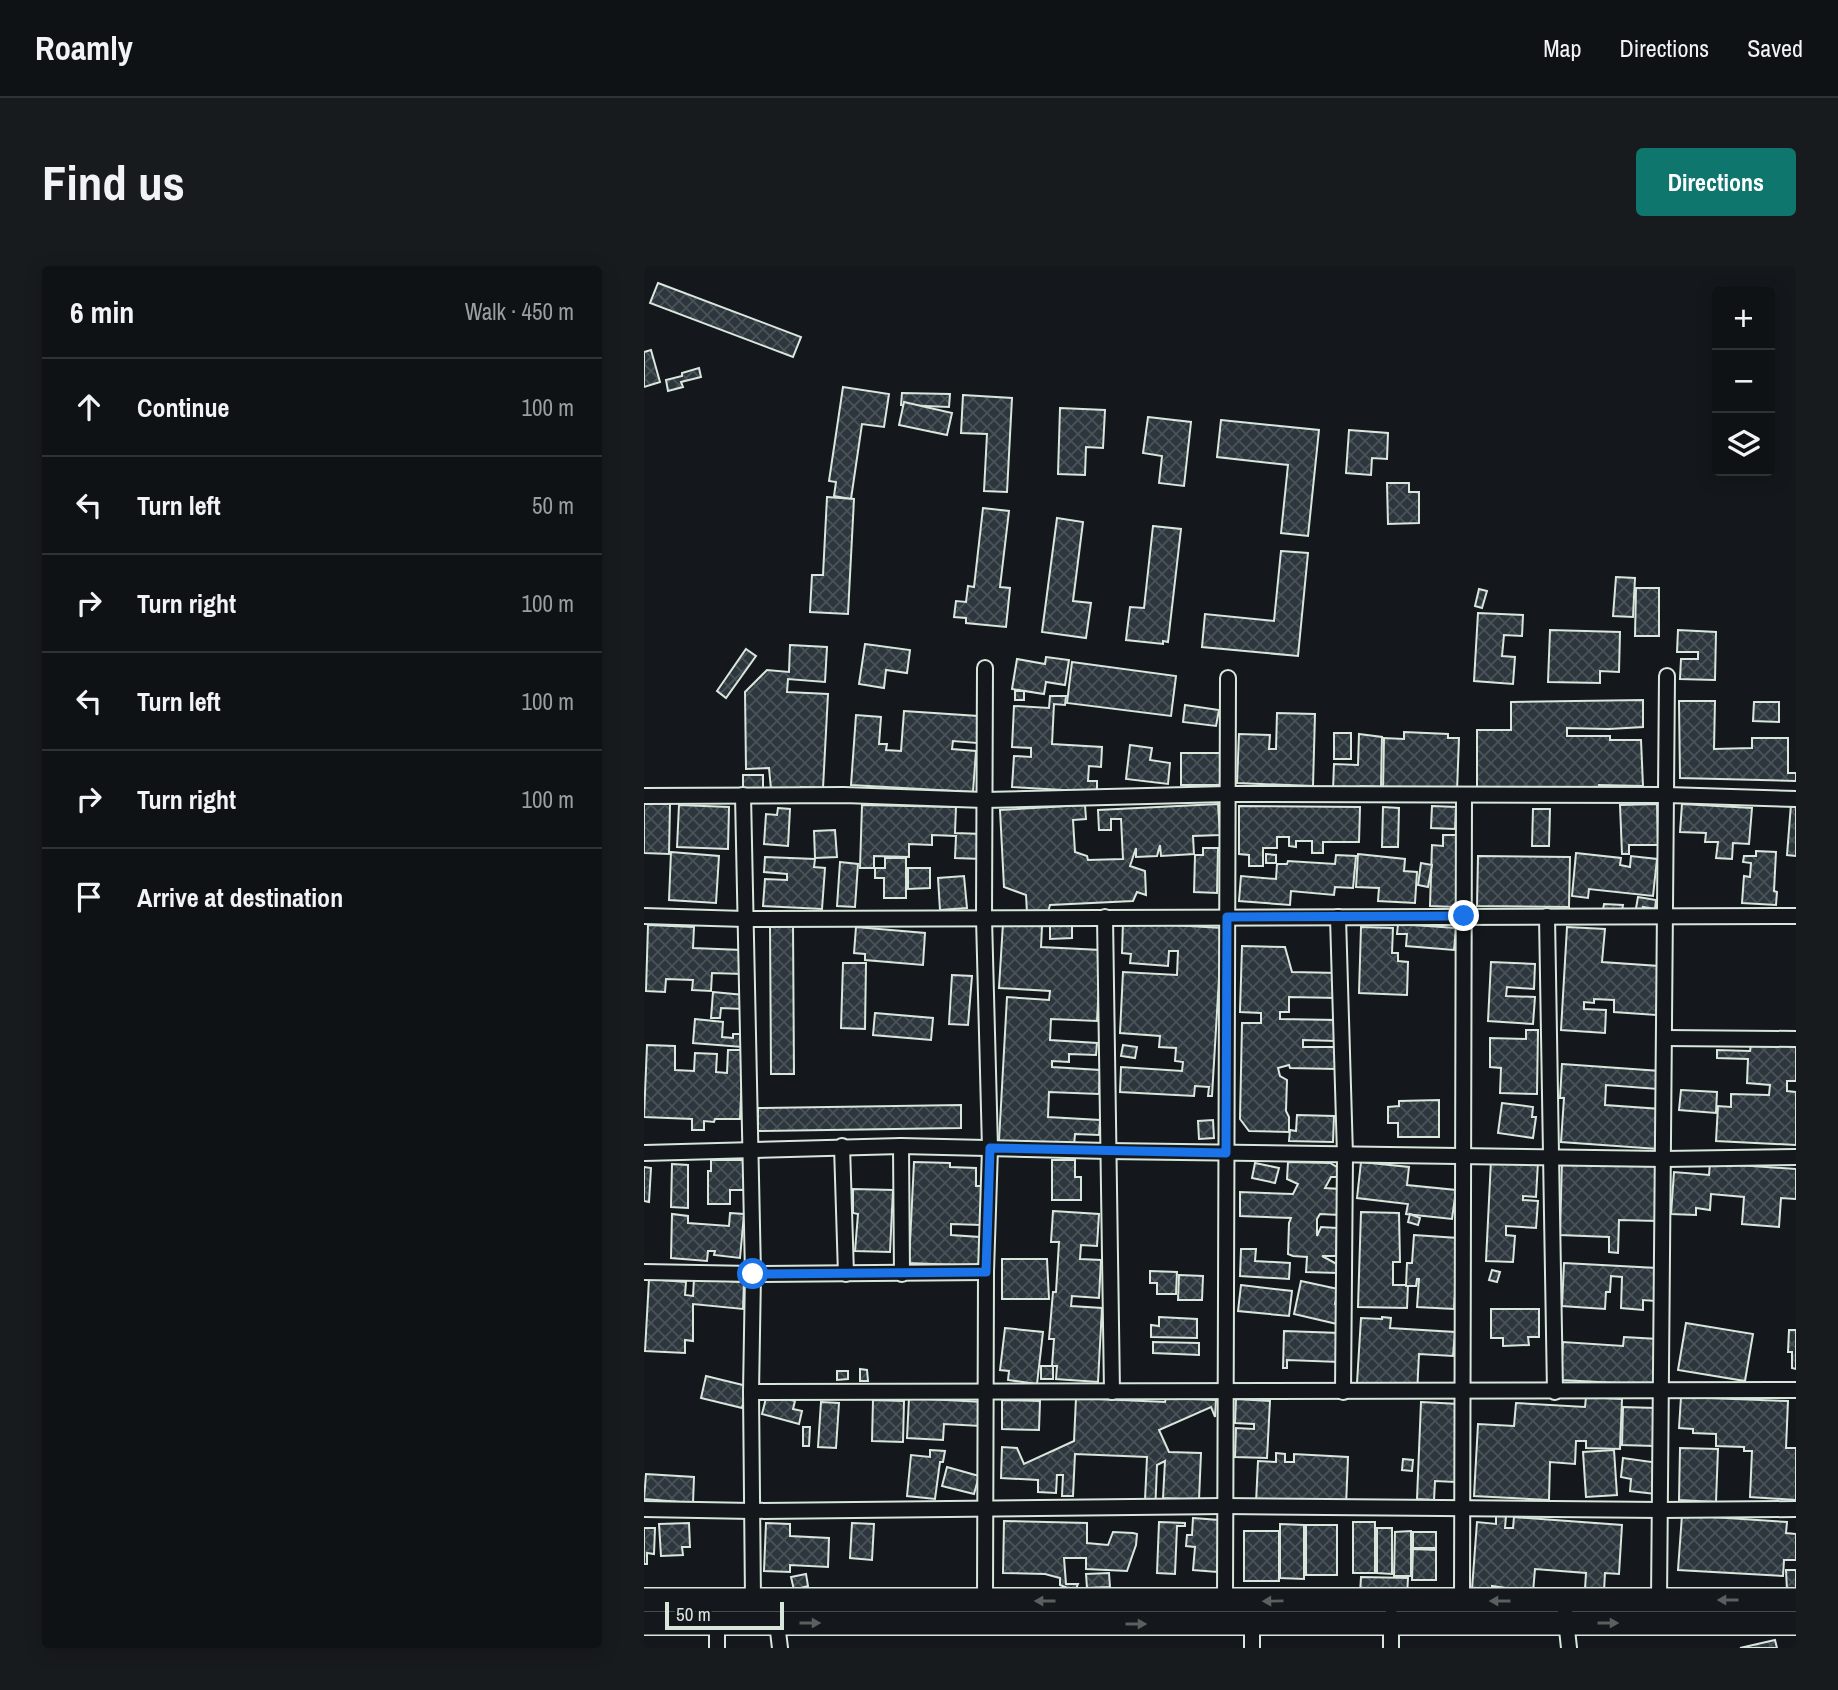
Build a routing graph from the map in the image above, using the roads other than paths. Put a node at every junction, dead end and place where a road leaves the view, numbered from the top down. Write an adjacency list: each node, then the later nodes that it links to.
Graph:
1 (985, 668): 10 (street)
2 (1667, 676): 8 (street)
3 (1228, 678): 4 (street)
4 (1228, 794): 7 (street); 10 (street); 17 (street)
5 (743, 795): 6 (street); 10 (street); 20 (street)
6 (644, 796)
7 (1464, 796): 8 (street); 12 (street)
8 (1667, 796): 9 (street); 14 (street)
9 (1796, 799)
10 (984, 800): 19 (street)
11 (644, 916): 20 (street)
12 (1464, 916): 13 (street); 18 (street); 31 (street)
13 (1547, 916): 14 (street); 32 (street)
14 (1666, 916): 15 (street); 21 (street)
15 (1796, 916)
16 (1105, 917): 17 (street); 19 (street); 27 (street)
17 (1227, 917): 18 (street); 29 (street)
18 (1338, 917): 30 (street)
19 (984, 918): 20 (street); 25 (street)
20 (745, 919): 26 (street)
21 (1665, 1038): 22 (street); 34 (street)
22 (1796, 1039)
23 (842, 1146): 24 (street); 26 (street); 38 (street)
24 (901, 1146): 25 (street); 39 (street)
25 (990, 1148): 27 (street); 36 (street)
26 (752, 1150): 28 (street); 37 (street)
27 (1108, 1151): 29 (street); 44 (street)
28 (644, 1153)
29 (1226, 1153): 30 (street); 41 (street)
30 (1345, 1155): 31 (street); 45 (street)
31 (1464, 1156): 32 (street); 46 (street)
32 (1550, 1157): 34 (street); 47 (street)
33 (1796, 1157): 34 (street)
34 (1664, 1159): 48 (street)
35 (644, 1272): 37 (street)
36 (986, 1272): 39 (street); 43 (street)
37 (753, 1274): 38 (street); 42 (street)
38 (846, 1274): 39 (street)
39 (902, 1274)
40 (1796, 1390): 48 (street)
41 (1225, 1391): 44 (street); 45 (street); 49 (street)
42 (751, 1392): 43 (street); 55 (street)
43 (986, 1392): 44 (street); 51 (street)
44 (1112, 1392)
45 (1343, 1392): 46 (street)
46 (1464, 1392): 47 (street); 52 (street)
47 (1555, 1392): 48 (street)
48 (1662, 1392): 54 (street)
49 (1225, 1506): 51 (street); 52 (street); 63 (street)
50 (644, 1508): 55 (street)
51 (987, 1509): 55 (street); 58 (street)
52 (1464, 1509): 54 (street); 61 (street)
53 (1796, 1509): 54 (street)
54 (1661, 1510): 62 (street)
55 (752, 1511): 57 (street)
56 (644, 1600): 57 (main road)
57 (753, 1600): 58 (main road)
58 (985, 1600): 63 (main road, one-way to 58)
59 (1391, 1600): 61 (main road); 63 (main road, one-way to 63); 70 (street)
60 (1796, 1600): 62 (main road, one-way to 62)
61 (1462, 1601): 64 (main road, one-way to 61)
62 (1659, 1601): 64 (main road)
63 (1225, 1602)
64 (1565, 1612): 68 (main road, one-way to 68); 70 (main road); 75 (street)
65 (644, 1623): 66 (main road)
66 (716, 1623): 67 (main road); 71 (street)
67 (777, 1623): 69 (main road, one-way to 69); 72 (street)
68 (1796, 1623)
69 (1252, 1624): 70 (main road); 73 (street)
70 (1391, 1624): 74 (street)
71 (717, 1648)
72 (780, 1648)
73 (1252, 1648)
74 (1391, 1648)
75 (1569, 1648)

